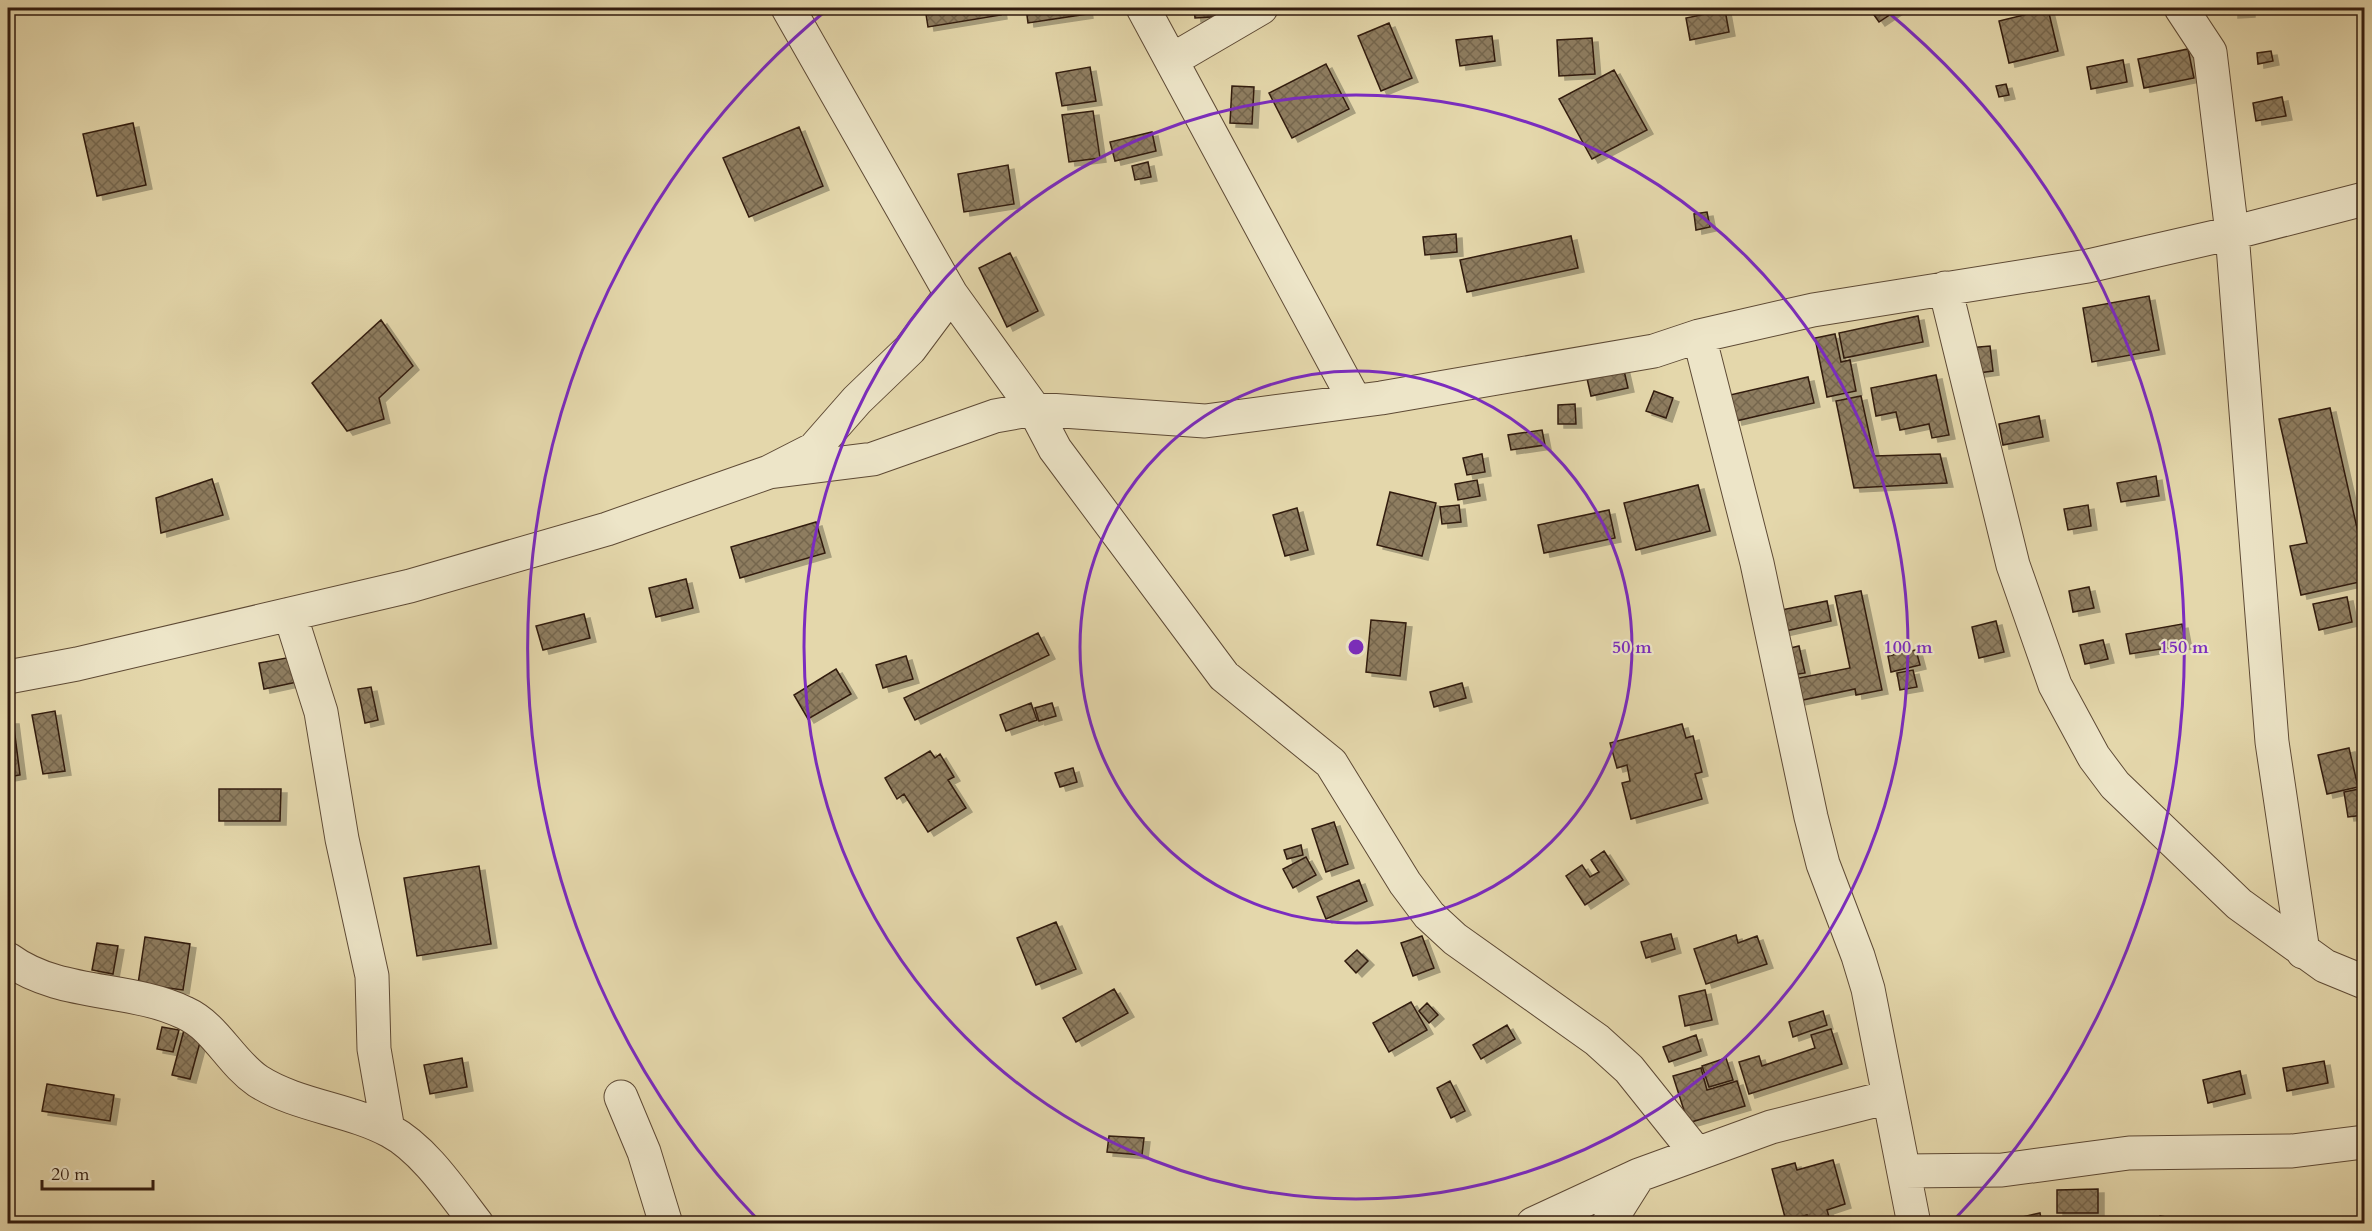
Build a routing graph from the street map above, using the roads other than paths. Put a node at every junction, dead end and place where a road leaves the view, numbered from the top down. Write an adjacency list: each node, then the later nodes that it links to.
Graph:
1 (788, 8): 9 (street)
2 (1143, 8): 5 (street)
3 (1261, 8): 5 (street)
4 (2181, 8): 7 (street)
5 (1172, 60): 11 (street)
6 (2364, 199): 7 (street)
7 (2232, 233): 8 (street); 16 (street)
8 (1945, 288): 10 (street); 16 (street)
9 (951, 294): 12 (street); 13 (street)
10 (1699, 336): 11 (street); 20 (street)
11 (1355, 401): 12 (street)
12 (1034, 409): 13 (street); 23 (street)
13 (769, 472): 14 (street)
14 (290, 614): 15 (street); 21 (street)
15 (9, 674)
16 (2303, 952): 18 (street)
17 (8, 959): 21 (street)
18 (2364, 982)
19 (621, 1097): 27 (street)
20 (1889, 1097): 23 (street); 24 (street)
21 (388, 1130): 26 (street)
22 (2364, 1142): 24 (street)
23 (1697, 1154): 25 (street)
24 (1904, 1171): 30 (street)
25 (1639, 1175): 28 (street); 29 (street)
26 (477, 1224)
27 (666, 1224)
28 (1533, 1224)
29 (1608, 1224)
30 (1914, 1224)

